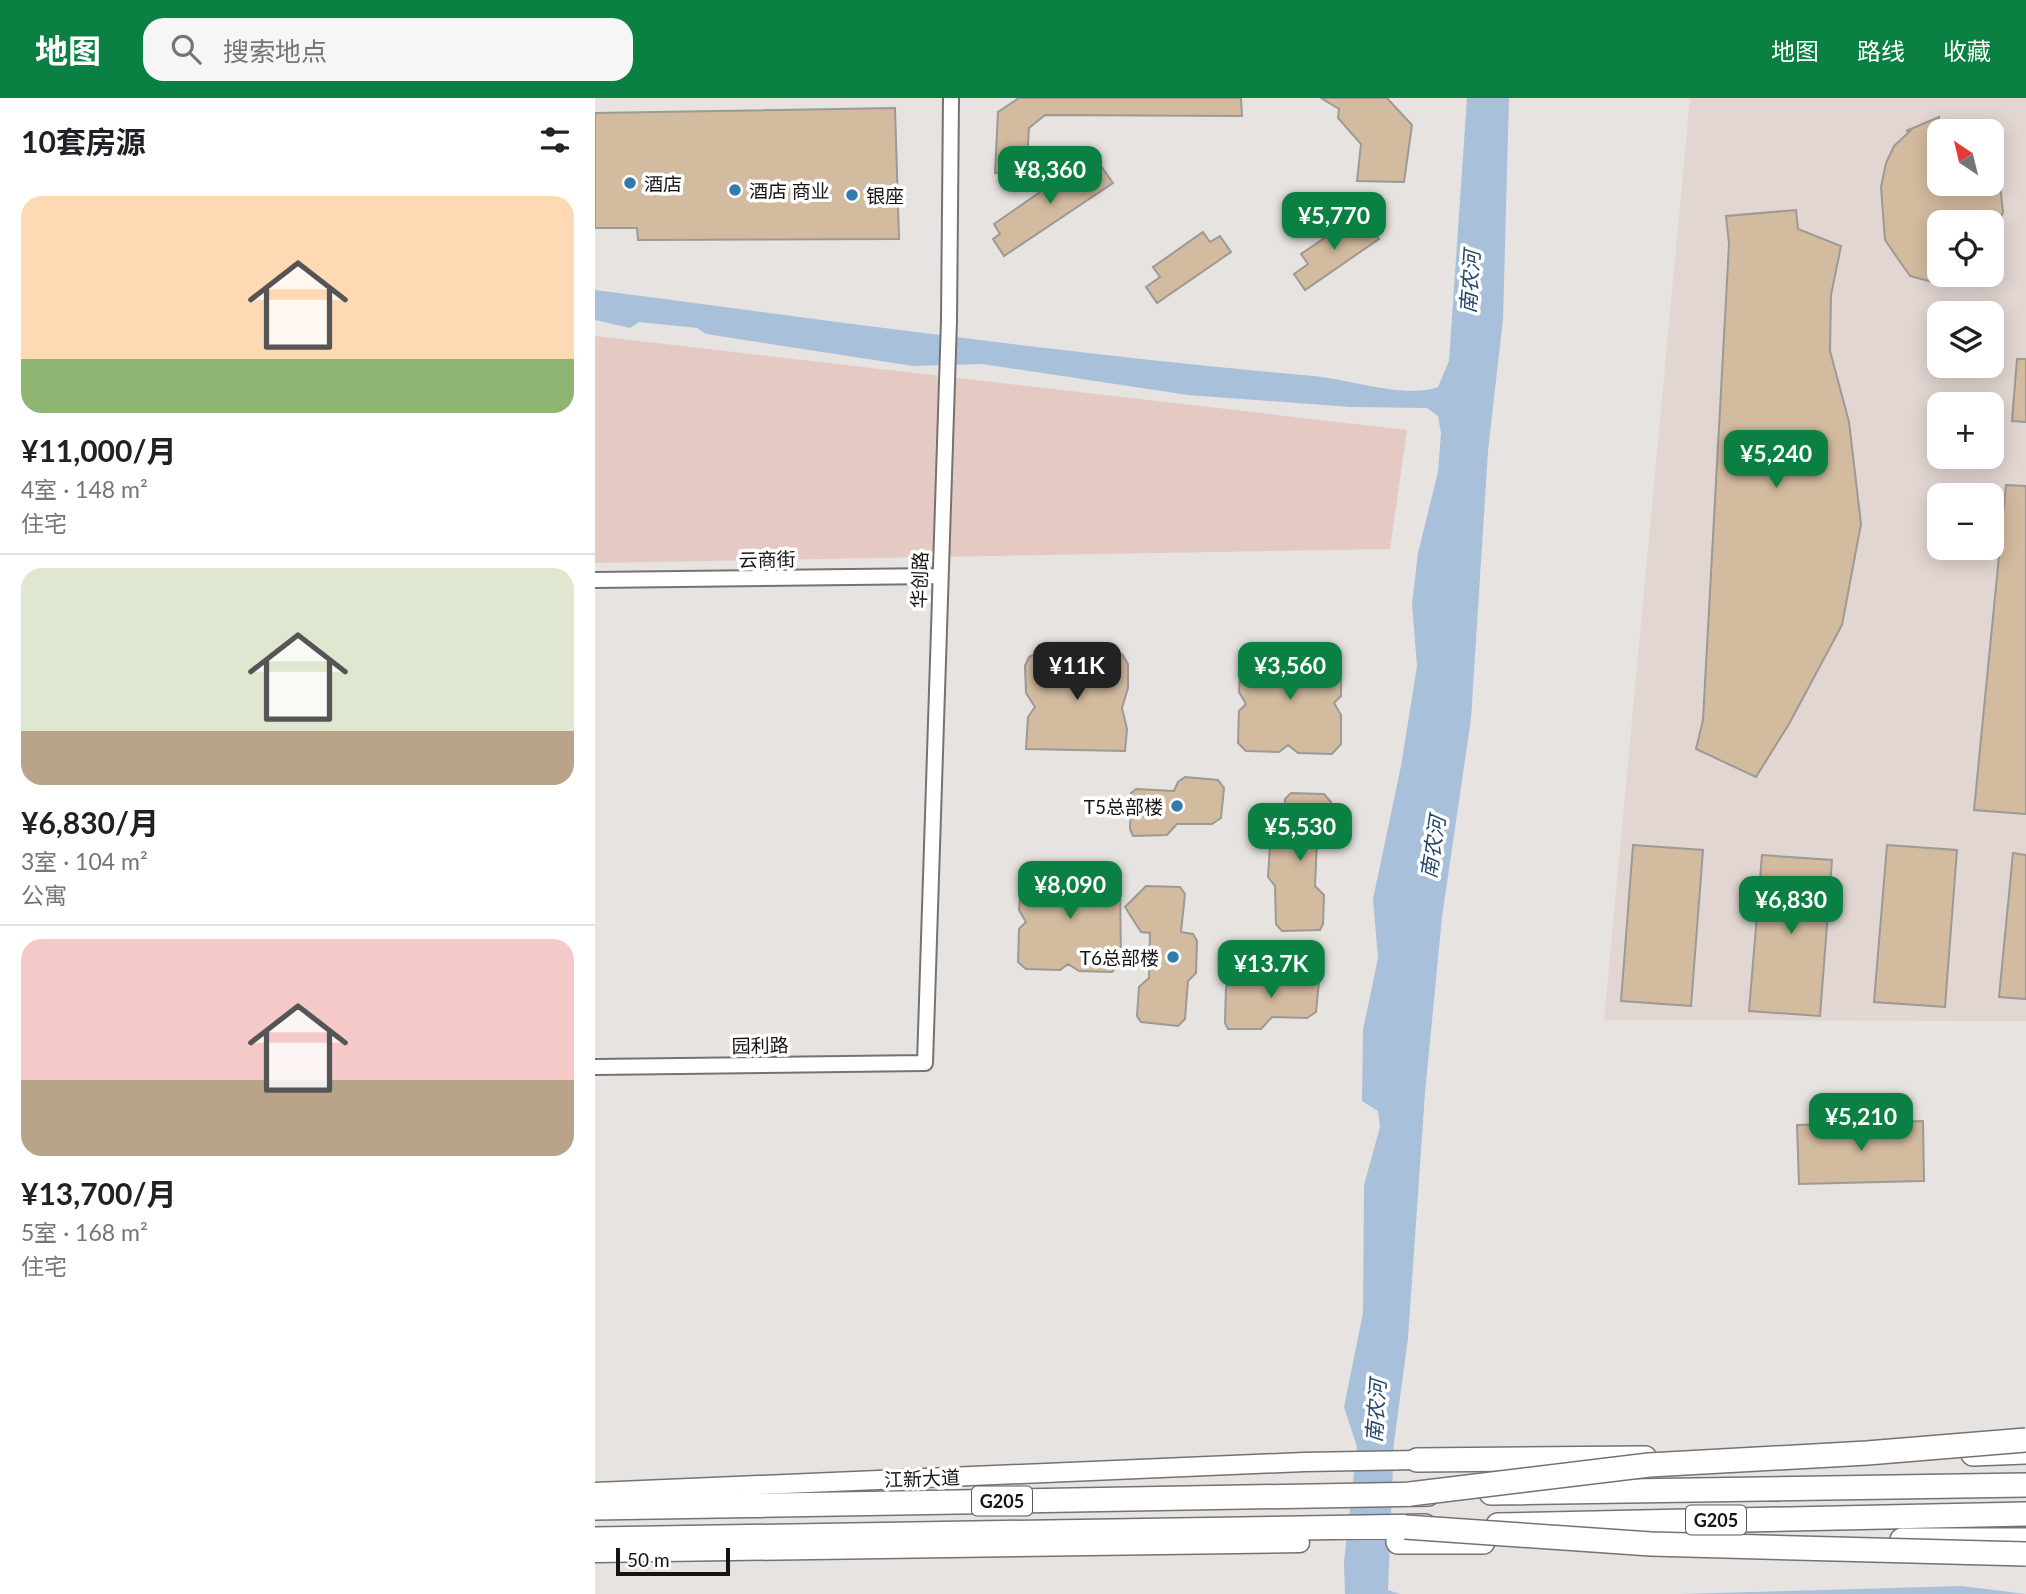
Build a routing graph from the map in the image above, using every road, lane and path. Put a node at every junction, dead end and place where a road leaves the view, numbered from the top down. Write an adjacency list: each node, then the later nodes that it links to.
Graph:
1 (951, 98): 2 (street, 华创路)
2 (939, 576): 3 (street, 云商街); 4 (street, 华创路)
3 (595, 580)
4 (925, 1063): 5 (street, 园利路)
5 (595, 1067)
6 (2026, 1440): 11 (highway, bridge)
7 (2026, 1452): 8 (highway)
8 (1417, 1460): 10 (street, 江新大道)
9 (2026, 1485): 11 (highway, G205, bridge)
10 (595, 1492)
11 (1410, 1494): 12 (highway, 江新大道 / G205)
12 (595, 1508)
13 (2026, 1514): 14 (highway, G205, bridge)
14 (1409, 1534): 15 (highway, G205); 16 (highway); 17 (highway); 19 (highway, bridge)
15 (595, 1539)
16 (2026, 1540)
17 (1300, 1543): 18 (street)
18 (595, 1553)
19 (2026, 1554)

